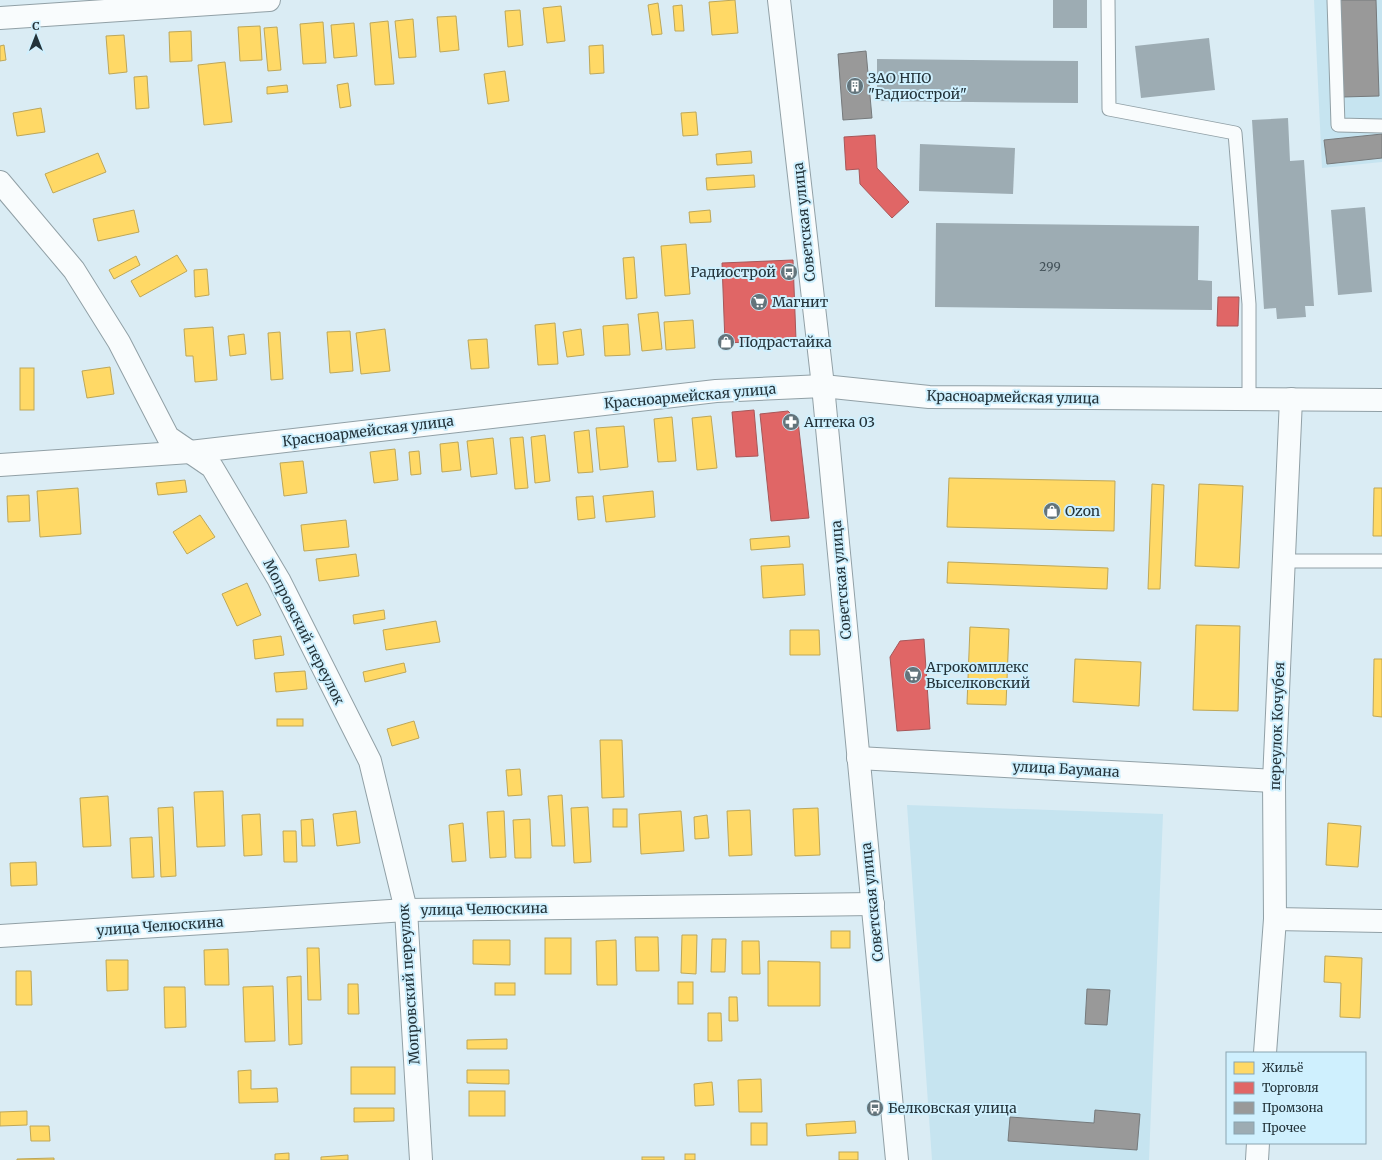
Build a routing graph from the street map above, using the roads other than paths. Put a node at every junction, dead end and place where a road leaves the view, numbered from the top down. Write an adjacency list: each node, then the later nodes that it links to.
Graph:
1 (269, 0): 5 (street)
2 (779, 0): 8 (street, Советская улица)
3 (1108, 0): 9 (lane)
4 (1334, 0): 6 (lane)
5 (0, 18)
6 (1382, 126)
7 (0, 182): 12 (street, Мопровский переулок)
8 (823, 386): 9 (street, Красноармейская улица); 12 (street, Красноармейская улица); 16 (street, Советская улица)
9 (1249, 399): 10 (street, Красноармейская улица)
10 (1291, 399): 11 (street, Красноармейская улица); 14 (street, переулок Кочубея)
11 (1382, 400)
12 (190, 452): 13 (street, Красноармейская улица); 19 (street, Мопровский переулок)
13 (0, 465)
14 (1283, 561): 15 (lane); 17 (street, переулок Кочубея)
15 (1382, 561)
16 (858, 758): 17 (street, улица Баумана); 18 (street, Советская улица)
17 (1274, 781): 20 (street, переулок Кочубея)
18 (873, 904): 19 (street, улица Челюскина); 26 (street, Советская улица)
19 (406, 910): 22 (street, улица Челюскина); 25 (street, Мопровский переулок)
20 (1275, 919): 21 (street); 23 (street, переулок Кочубея)
21 (1382, 921)
22 (0, 936)
23 (1265, 1052)
24 (1258, 1144): 27 (street)
25 (421, 1160)
26 (897, 1160)
27 (1257, 1160)

